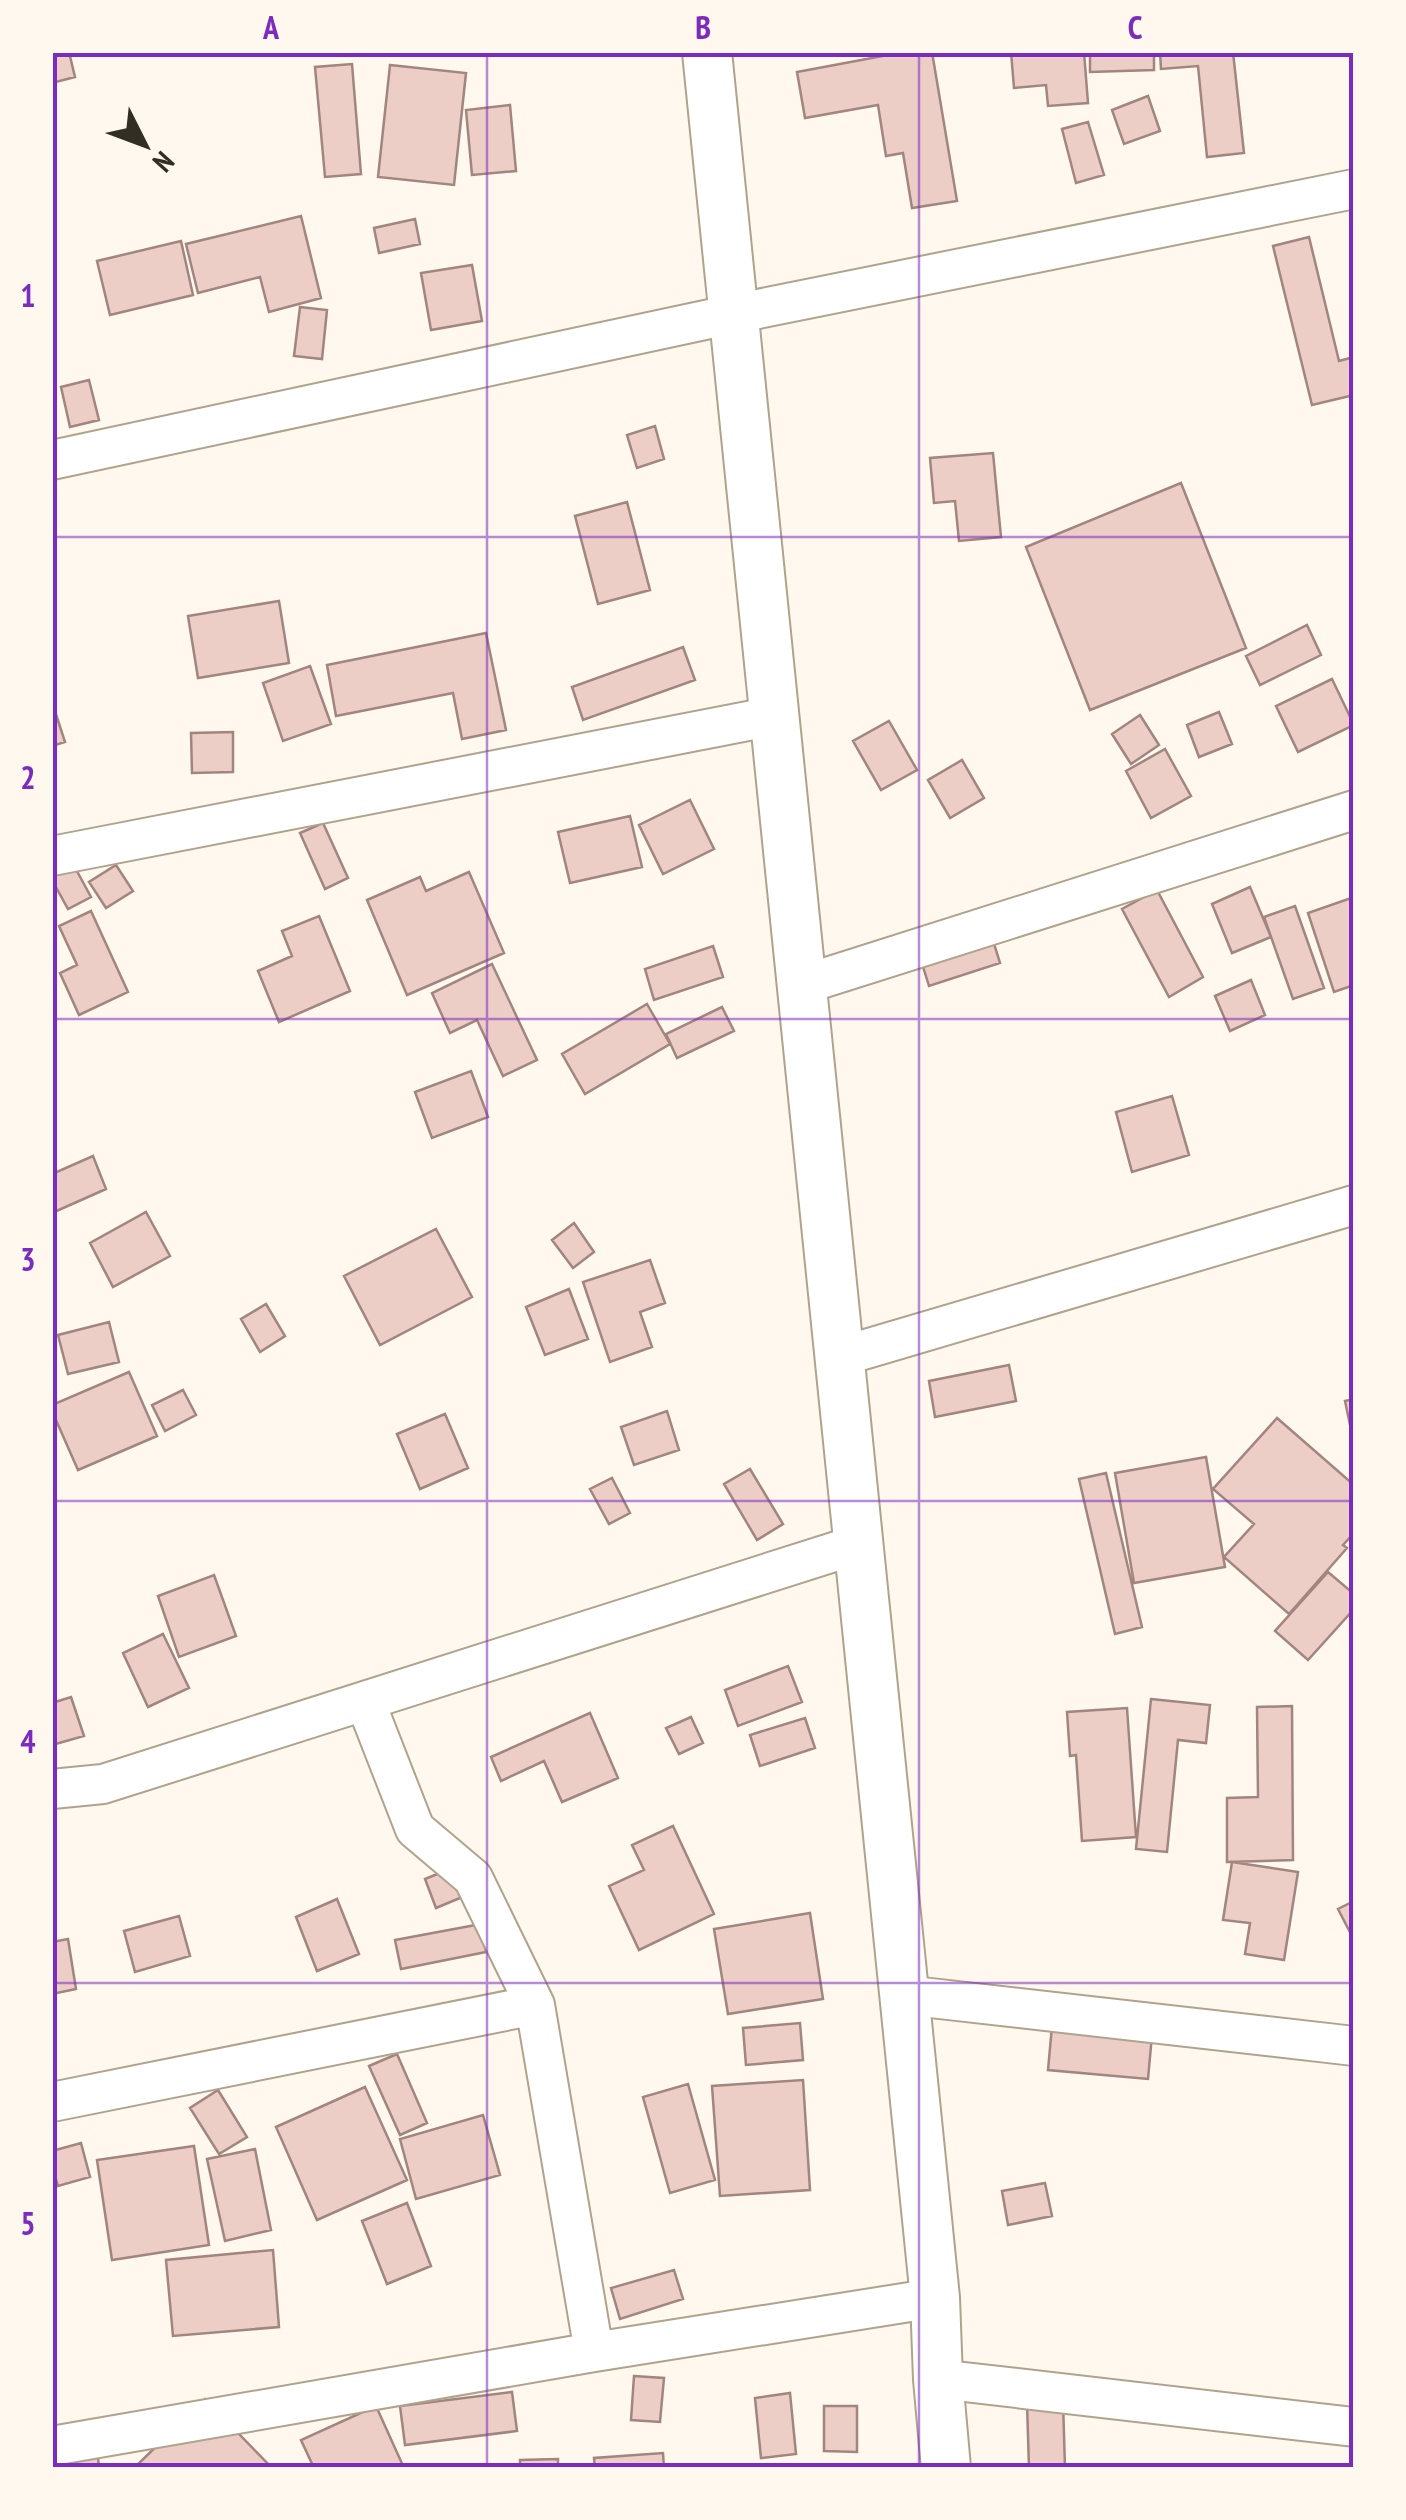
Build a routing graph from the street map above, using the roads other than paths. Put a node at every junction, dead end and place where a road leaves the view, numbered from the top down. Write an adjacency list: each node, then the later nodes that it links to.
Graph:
1 (707, 52): 3 (street)
2 (1354, 188): 3 (street)
3 (733, 314): 4 (street); 5 (street)
4 (52, 460)
5 (774, 716): 7 (street); 8 (street)
6 (1354, 810): 8 (street)
7 (52, 856)
8 (802, 985): 10 (street)
9 (1354, 1205): 10 (street)
10 (839, 1357): 11 (street)
11 (859, 1544): 12 (street); 14 (street)
12 (365, 1700): 13 (street); 15 (street)
13 (52, 1789)
14 (904, 1995): 16 (street); 18 (street)
15 (535, 2005): 17 (street); 19 (street)
16 (1354, 2046)
17 (52, 2102)
18 (935, 2298): 19 (street); 20 (street)
19 (594, 2352): 22 (street)
20 (938, 2379): 21 (street); 23 (street)
21 (1354, 2427)
22 (52, 2446)
23 (946, 2468)

